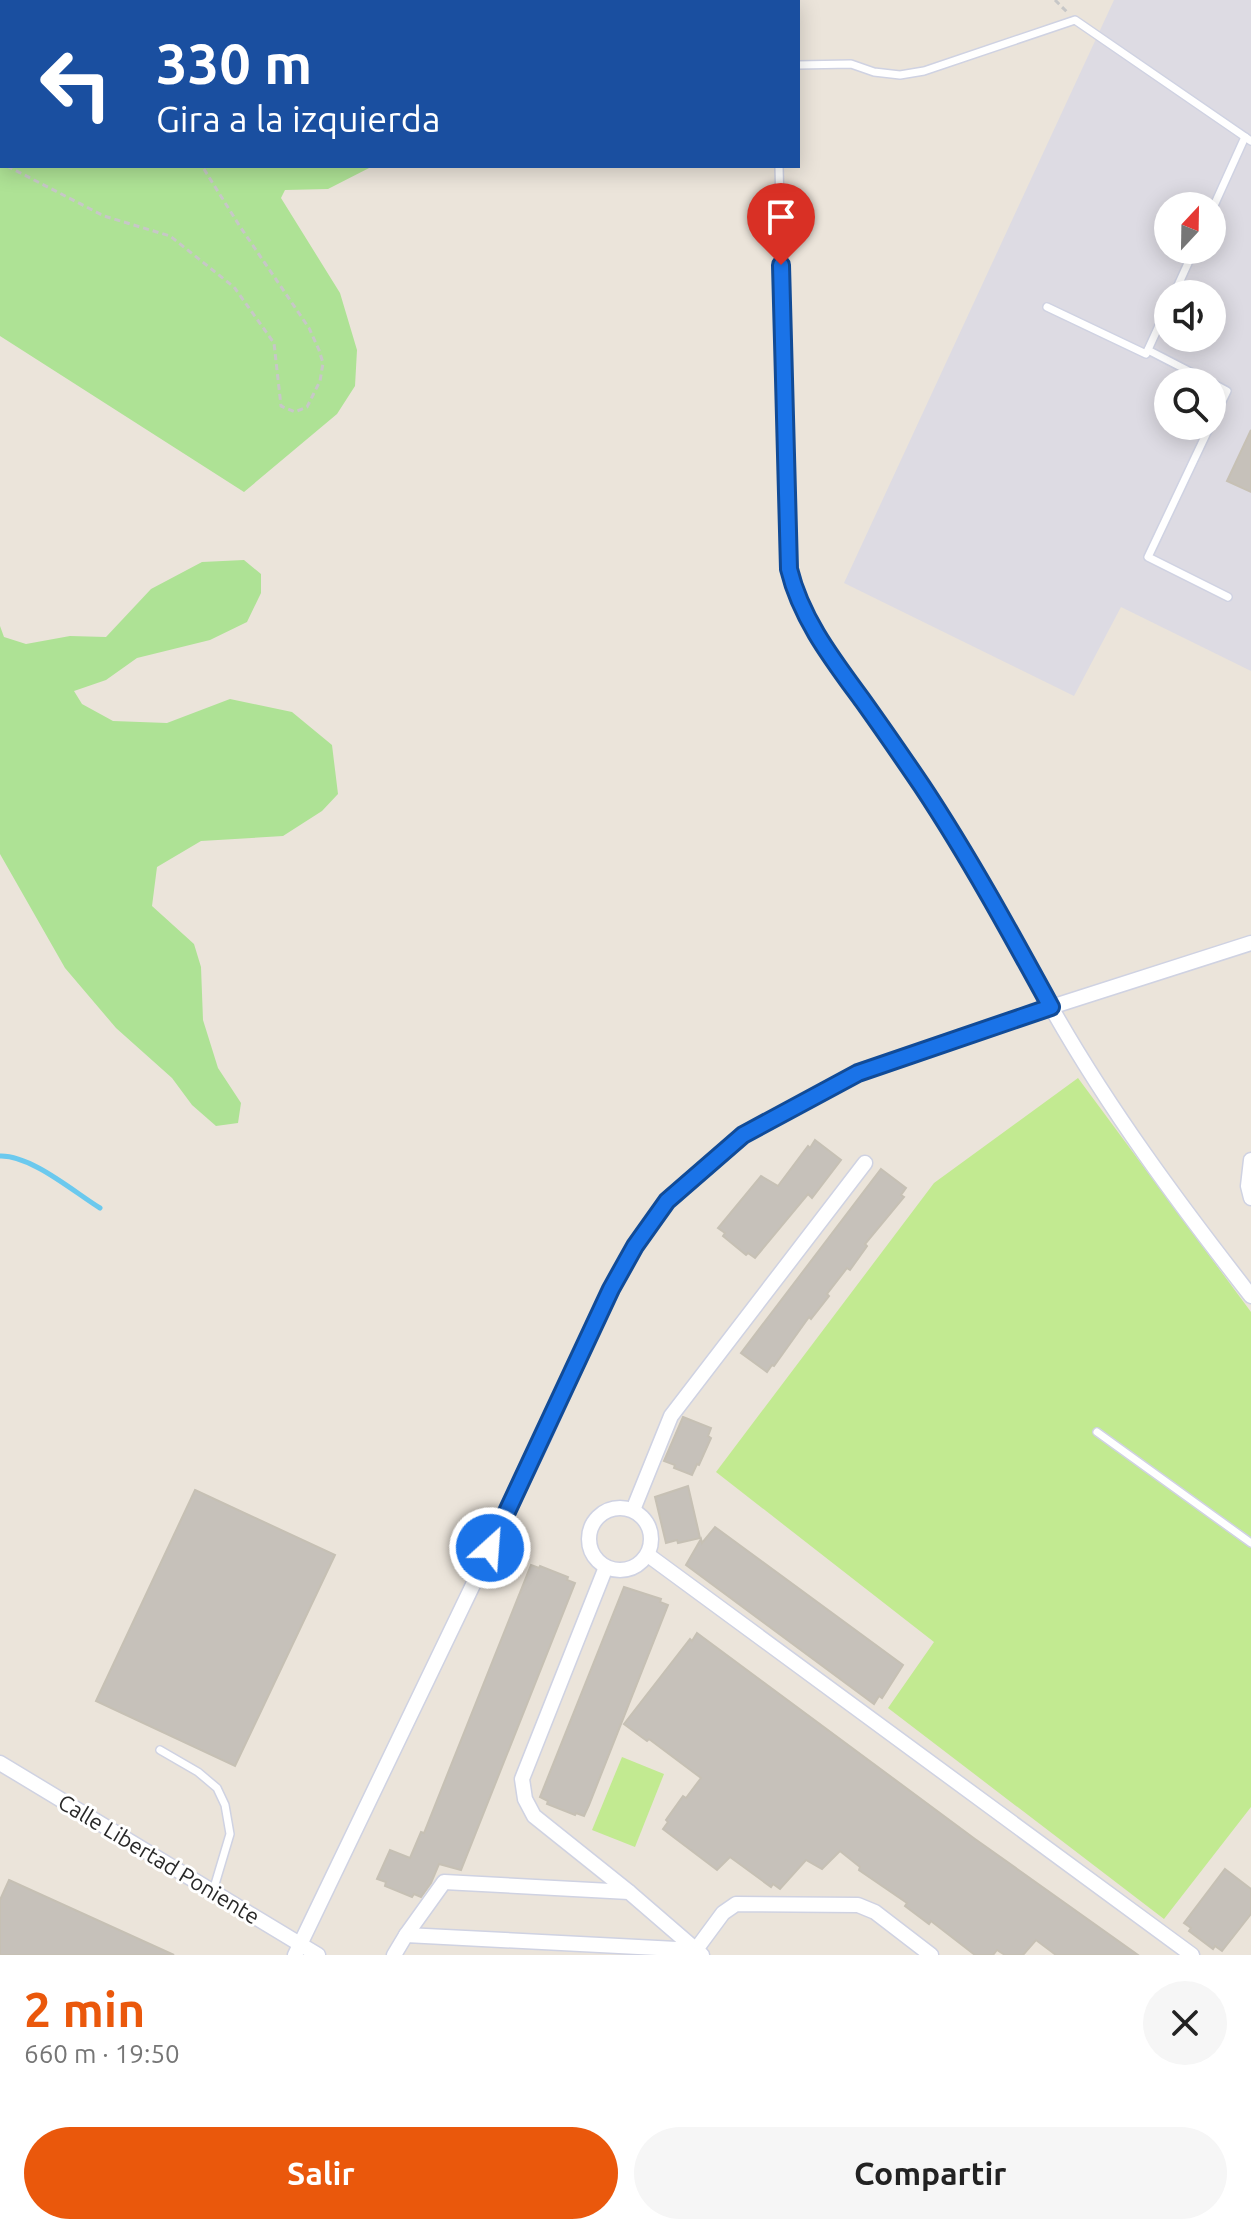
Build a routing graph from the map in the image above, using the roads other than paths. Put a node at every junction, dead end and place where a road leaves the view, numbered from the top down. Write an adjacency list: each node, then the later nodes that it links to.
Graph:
1 (800, 65): 2 (lane)
2 (1248, 139): 4 (lane)
3 (779, 168): 12 (lane)
4 (1221, 192)
5 (1047, 307): 7 (lane)
6 (1154, 337): 7 (lane)
7 (1148, 350): 8 (lane)
8 (1182, 368)
9 (1203, 440): 10 (lane)
10 (1228, 597)
11 (1251, 943): 12 (street)
12 (1051, 1007): 16 (street); 27 (street)
13 (1251, 1160): 15 (street)
14 (865, 1163): 18 (street)
15 (1251, 1198)
16 (1251, 1296)
17 (1097, 1432): 19 (lane)
18 (633, 1510): 20 (street); 21 (street)
19 (1251, 1543)
20 (648, 1555): 21 (street); 32 (street)
21 (606, 1567): 25 (street)
22 (160, 1750): 24 (lane)
23 (0, 1763): 24 (street, Calle Libertad Poniente)
24 (213, 1891): 27 (street, Calle Libertad Poniente)
25 (629, 1892): 26 (street); 28 (street)
26 (406, 1935): 28 (street); 30 (street)
27 (298, 1949): 29 (street, Calle Libertad Poniente)
28 (697, 1953): 31 (street)
29 (318, 1955)
30 (394, 1955)
31 (931, 1955)
32 (1192, 1955)

